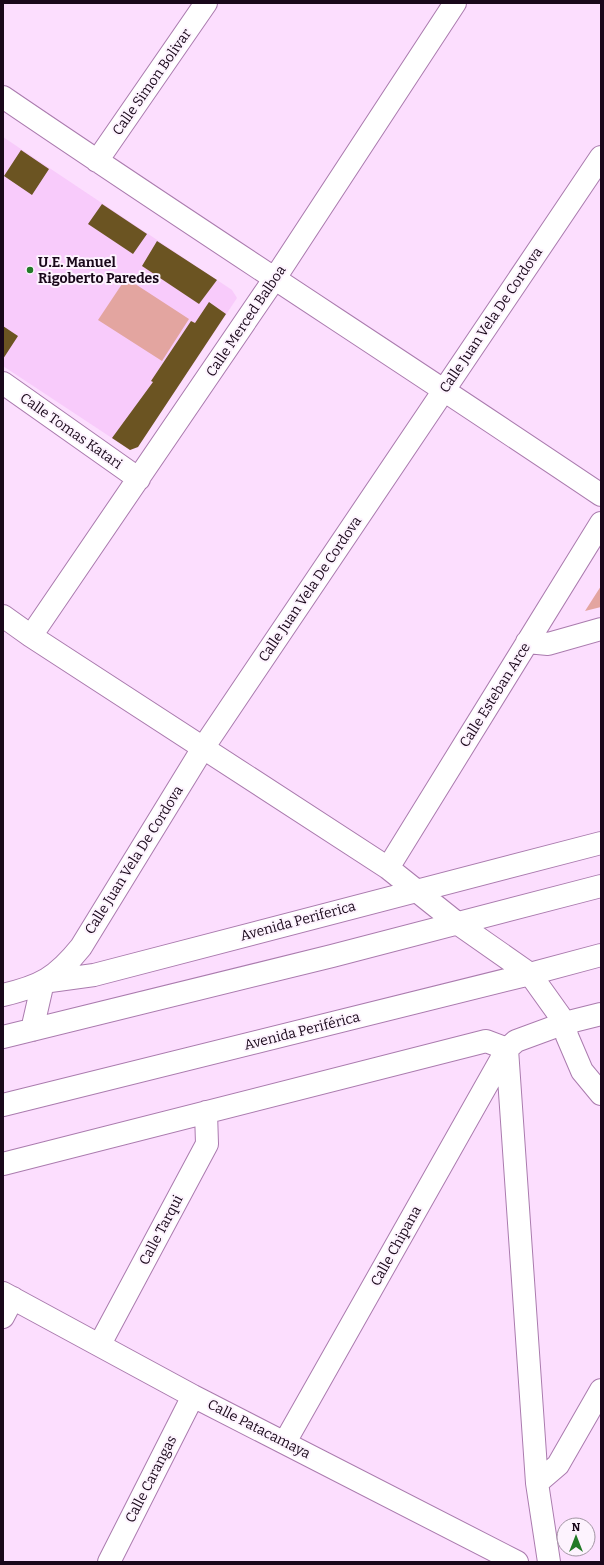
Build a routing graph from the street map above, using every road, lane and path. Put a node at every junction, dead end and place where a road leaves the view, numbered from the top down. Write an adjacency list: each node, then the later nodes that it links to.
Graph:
1 (206, 3): 5 (street, Calle Simon Bolivar)
2 (455, 3): 6 (street, Calle Merced Balboa)
3 (3, 97): 5 (street)
4 (601, 158): 8 (street, Calle Juan Vela De Cordova)
5 (97, 161): 6 (street)
6 (275, 278): 8 (street); 9 (street, Calle Merced Balboa)
7 (3, 383): 9 (street, Calle Tomas Katari)
8 (445, 389): 10 (street); 16 (street, Calle Juan Vela De Cordova)
9 (139, 479): 14 (street, Calle Merced Balboa)
10 (601, 495)
11 (601, 523): 15 (street, Calle Esteban Arce)
12 (3, 616): 14 (street)
13 (601, 629): 15 (street)
14 (31, 636): 16 (street)
15 (527, 642): 18 (street, Calle Esteban Arce)
16 (203, 748): 18 (street); 24 (street, Calle Juan Vela De Cordova)
17 (601, 843): 20 (street, Avenida Periferica)
18 (388, 868): 20 (street)
19 (601, 886): 21 (street)
20 (416, 891): 21 (street); 24 (street, Avenida Periferica)
21 (457, 923): 23 (street); 28 (street)
22 (601, 955): 23 (street, Avenida Periférica)
23 (530, 974): 27 (street); 32 (street, Avenida Periférica)
24 (43, 982): 25 (street, Calle Juan Vela De Cordova); 28 (street)
25 (3, 995)
26 (601, 1014): 27 (street)
27 (565, 1023): 30 (street); 31 (street)
28 (32, 1030): 29 (street)
29 (3, 1038)
30 (507, 1049): 33 (street); 40 (street, Calle Chipana); 41 (street)
31 (601, 1094)
32 (3, 1105)
33 (206, 1112): 34 (street); 37 (street, Calle Tarqui)
34 (3, 1164)
35 (8, 1295): 36 (street); 37 (street, Calle Patacamaya)
36 (3, 1317)
37 (100, 1344): 39 (street, Calle Patacamaya)
38 (601, 1390): 41 (street)
39 (193, 1396): 40 (street, Calle Patacamaya); 42 (street, Calle Carangas)
40 (285, 1442): 43 (street, Calle Patacamaya)
41 (537, 1483): 44 (street)
42 (109, 1562)
43 (517, 1562)
44 (549, 1562)

